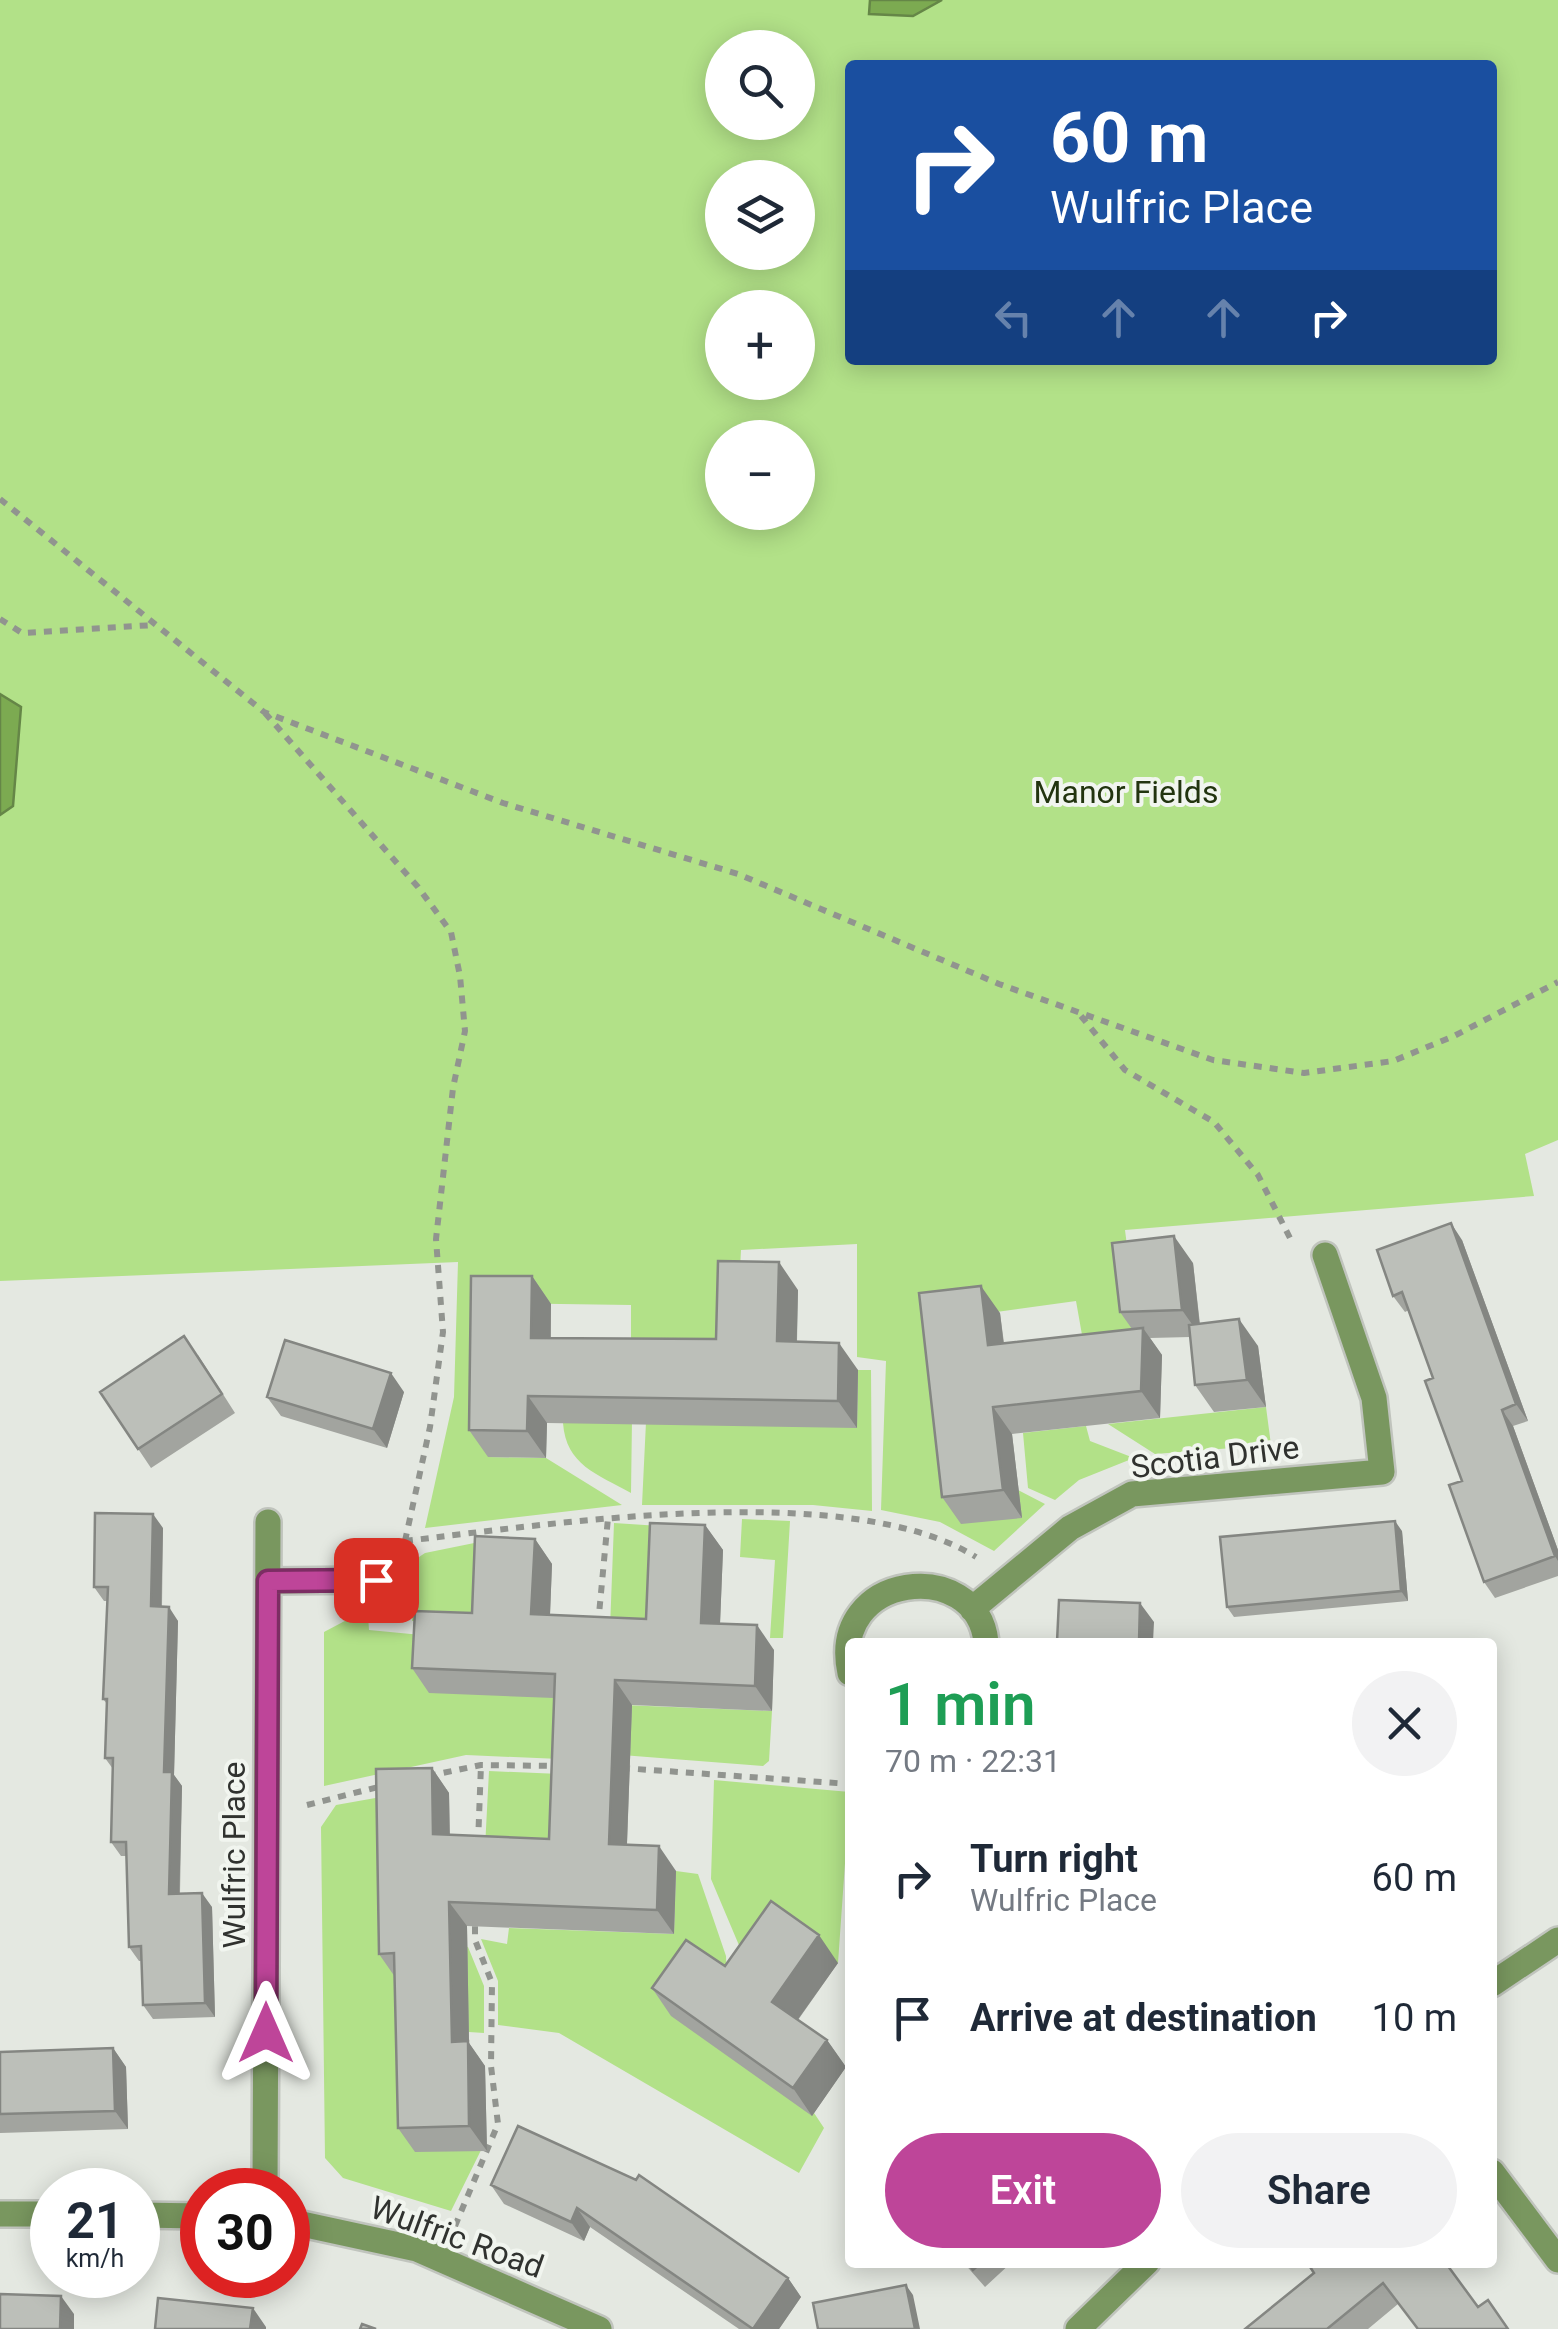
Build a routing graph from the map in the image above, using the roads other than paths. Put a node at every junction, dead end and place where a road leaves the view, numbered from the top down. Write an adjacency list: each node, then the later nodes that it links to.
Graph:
1 (1325, 1254): 5 (street, Scotia Drive)
2 (268, 1522): 4 (street, Wulfric Place)
3 (376, 1580): 4 (street)
4 (268, 1581): 10 (street, Wulfric Place)
5 (972, 1609): 6 (street); 7 (street)
6 (849, 1638)
7 (984, 1638)
8 (1558, 1940): 9 (street)
9 (1497, 1981)
10 (265, 2168)
11 (1497, 2179): 15 (street)
12 (0, 2214): 13 (street)
13 (30, 2214)
14 (310, 2225): 17 (street, Wulfric Road)
15 (1558, 2260)
16 (1141, 2268): 18 (street)
17 (600, 2329)
18 (1078, 2329)

